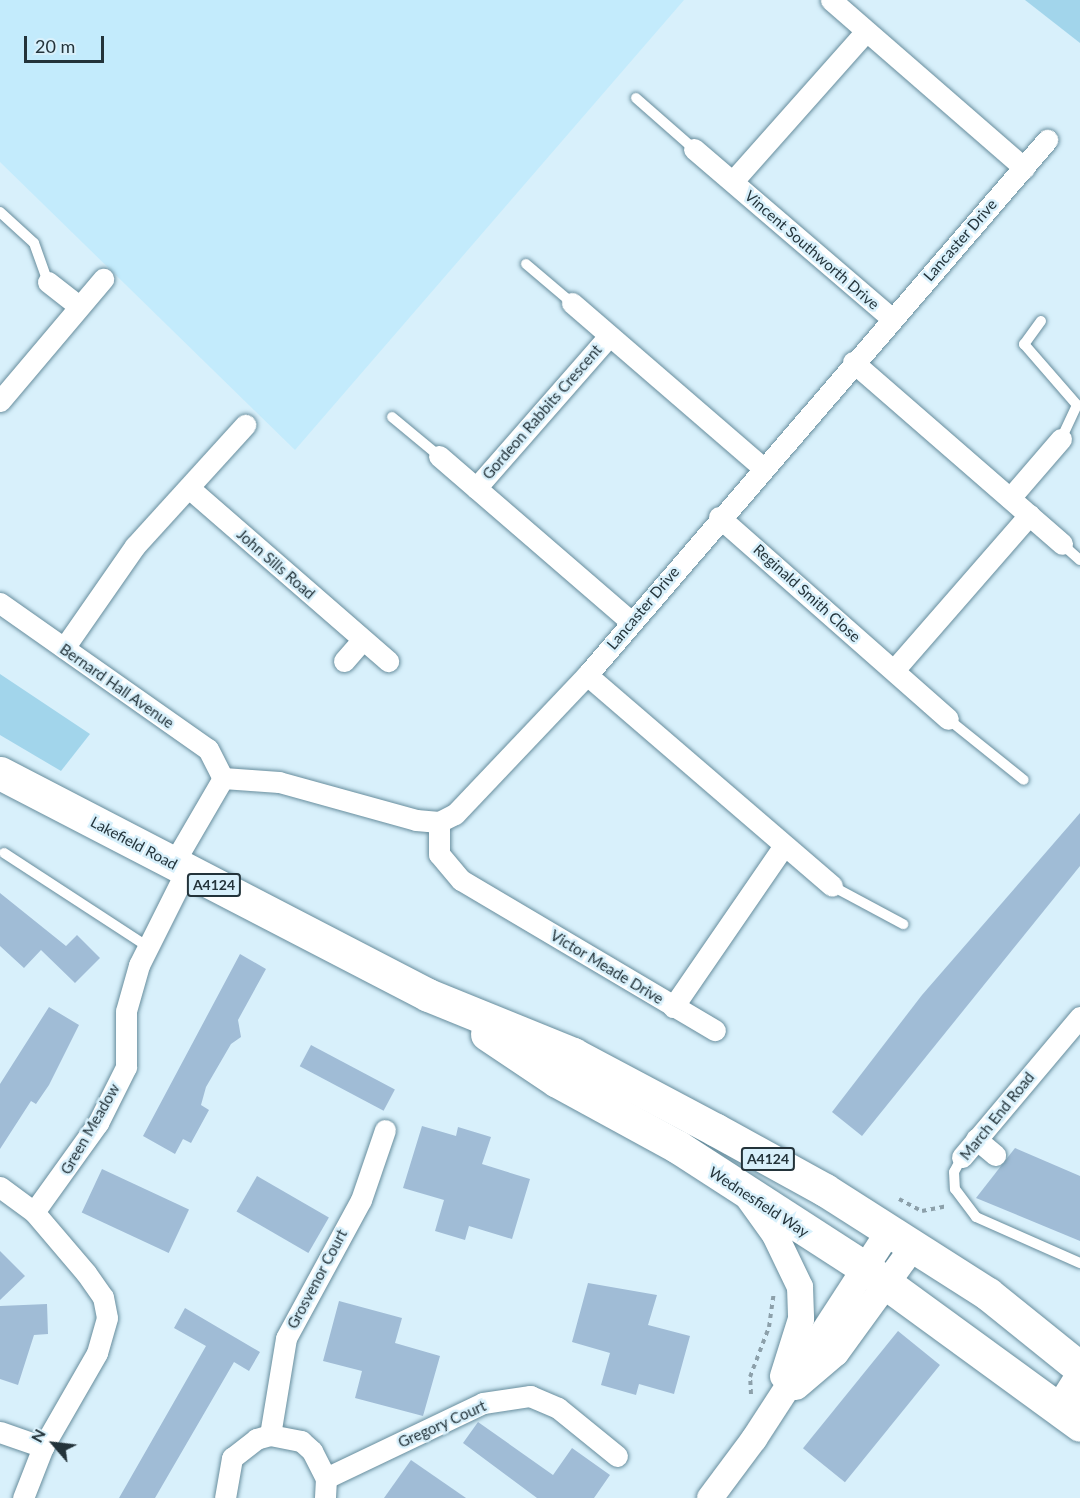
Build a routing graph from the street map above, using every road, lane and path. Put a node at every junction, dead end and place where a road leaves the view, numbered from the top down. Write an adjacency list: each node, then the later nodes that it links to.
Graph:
1 (831, 0): 2 (street)
2 (866, 31): 6 (street); 7 (street, Vincent Southworth Drive)
3 (636, 98): 5 (lane)
4 (1047, 140): 6 (street, Lancaster Drive)
5 (694, 149): 7 (street, Vincent Southworth Drive)
6 (1024, 168): 14 (street, Lancaster Drive)
7 (733, 181): 14 (street, Vincent Southworth Drive)
8 (0, 212): 11 (lane)
9 (526, 264): 12 (lane)
10 (103, 279): 13 (street)
11 (48, 282): 13 (street)
12 (573, 303): 16 (street, Gordeon Rabbits Crescent)
13 (79, 306): 18 (street)
14 (892, 319): 17 (street, Lancaster Drive)
15 (1041, 321): 21 (lane)
16 (609, 336): 23 (street, Gordeon Rabbits Crescent); 25 (street, Gordeon Rabbits Crescent)
17 (853, 362): 23 (street, Lancaster Drive); 26 (street)
18 (0, 401)
19 (392, 417): 22 (lane)
20 (245, 425): 24 (street)
21 (1061, 439): 26 (street)
22 (439, 456): 25 (street, Gordeon Rabbits Crescent)
23 (762, 467): 28 (street, Lancaster Drive)
24 (189, 488): 33 (street, John Sills Road); 34 (street)
25 (476, 488): 32 (street, Gordeon Rabbits Crescent)
26 (1010, 498): 27 (street)
27 (1029, 515): 29 (street); 37 (street)
28 (719, 517): 32 (street, Lancaster Drive); 37 (street, Reginald Smith Close)
29 (1062, 544): 30 (lane)
30 (1080, 560)
31 (0, 603): 34 (street, Bernard Hall Avenue)
32 (631, 622): 38 (street, Lancaster Drive)
33 (362, 640): 35 (street); 36 (street, John Sills Road)
34 (64, 648): 41 (street, Bernard Hall Avenue)
35 (344, 661)
36 (388, 661)
37 (894, 670): 39 (street, Reginald Smith Close)
38 (586, 675): 43 (street, Lancaster Drive); 44 (street)
39 (948, 719): 42 (lane)
40 (0, 773): 46 (main road, Lakefield Road / A4124)
41 (222, 778): 43 (street); 46 (street)
42 (1024, 780)
43 (439, 822): 51 (street, Victor Meade Drive)
44 (783, 847): 47 (street); 51 (street, Victor Meade Drive)
45 (4, 854): 49 (lane)
46 (179, 868): 49 (street, Green Meadow); 50 (main road, Lakefield Road / A4124)
47 (832, 886): 48 (lane)
48 (903, 924)
49 (148, 947): 60 (street, Green Meadow)
50 (428, 995): 59 (main road, Wednesfield Way / A4124); 61 (main road, A4124)
51 (673, 1006): 53 (street)
52 (1080, 1017): 55 (street, March End Road)
53 (715, 1030)
54 (385, 1130): 71 (street, Grosvenor Court)
55 (976, 1139): 56 (street); 57 (street, March End Road)
56 (995, 1155)
57 (962, 1158): 62 (lane, March End Road)
58 (0, 1187): 60 (street)
59 (745, 1193): 63 (main road, Wednesfield Way / A4124); 68 (street)
60 (34, 1212): 72 (street)
61 (901, 1239): 63 (street); 64 (main road, A4124)
62 (1080, 1263)
63 (876, 1276): 68 (street); 69 (main road, Wednesfield Way / A4124)
64 (1016, 1316): 65 (main road); 66 (main road, A4124)
65 (1080, 1335)
66 (1080, 1368)
67 (1080, 1377): 69 (main road)
68 (773, 1407): 77 (street)
69 (1073, 1412)
70 (0, 1432): 72 (street)
71 (270, 1435): 74 (street); 76 (street)
72 (43, 1447): 75 (street)
73 (617, 1456): 74 (street, Gregory Court)
74 (326, 1488)
75 (23, 1498)
76 (225, 1498)
77 (710, 1498)

